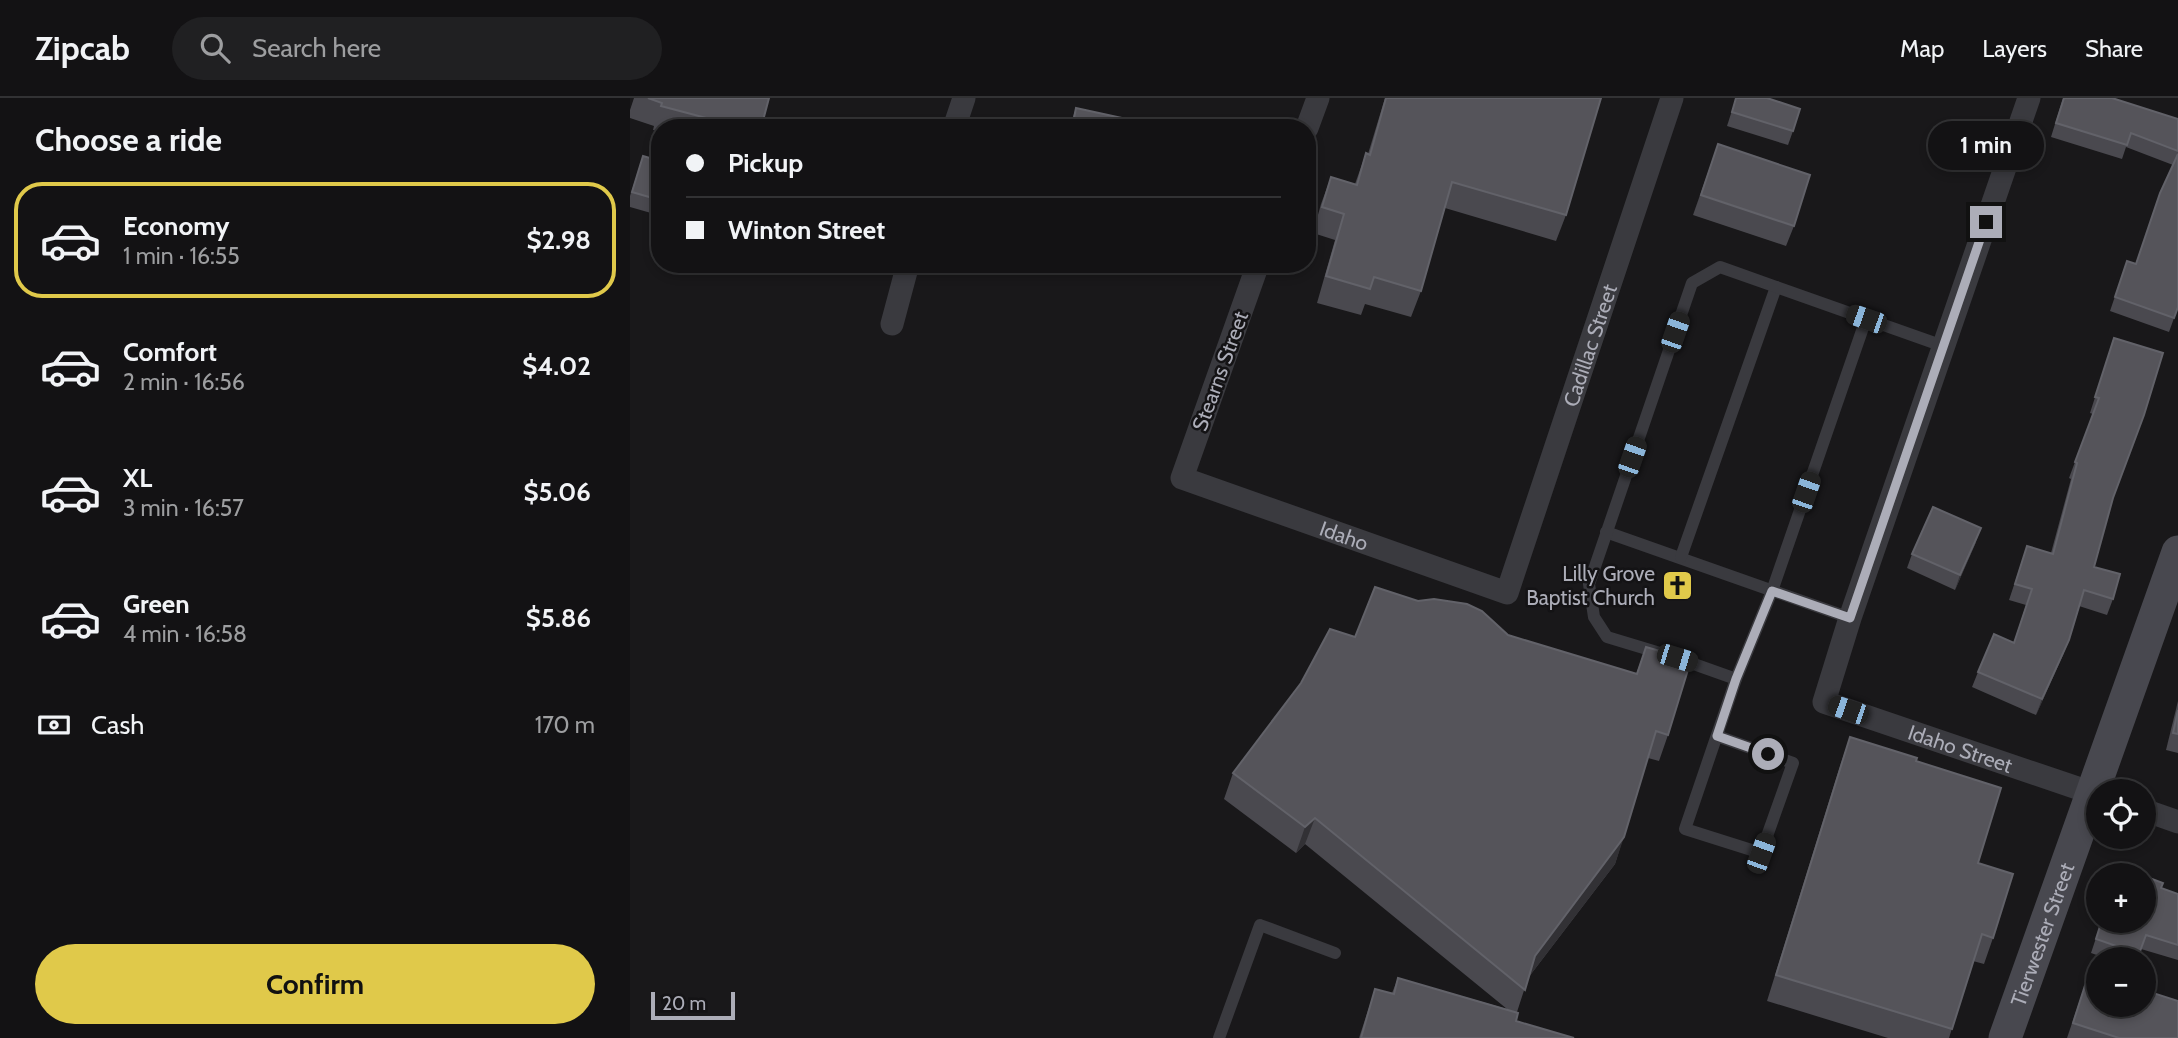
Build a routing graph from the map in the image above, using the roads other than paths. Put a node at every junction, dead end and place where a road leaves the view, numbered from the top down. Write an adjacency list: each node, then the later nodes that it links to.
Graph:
1 (964, 98): 5 (street)
2 (1318, 98): 6 (street)
3 (1672, 98): 18 (street, Cadillac Street)
4 (2029, 98): 12 (street)
5 (957, 119)
6 (1310, 119)
7 (906, 273): 11 (street)
8 (1255, 273): 13 (street, Stearns Street)
9 (1776, 287): 10 (lane); 14 (lane); 16 (lane)
10 (1866, 319): 12 (lane); 17 (lane)
11 (892, 324)
12 (1944, 346): 19 (street)
13 (1182, 478): 18 (street, Idaho)
14 (1606, 532): 16 (lane); 20 (lane)
15 (2178, 552): 22 (street, Tierwester Street)
16 (1681, 557): 17 (lane)
17 (1772, 591): 19 (lane); 20 (lane)
18 (1507, 593)
19 (1850, 618): 23 (street, Idaho Street)
20 (1736, 679): 21 (lane)
21 (1717, 736): 21 (lane)
22 (2100, 779)
23 (2086, 791)
24 (2156, 814): 26 (street)
25 (2086, 818): 29 (street, Tierwester Street)
26 (2178, 822)
27 (1335, 953): 28 (lane)
28 (1219, 1038)
29 (2005, 1038)

